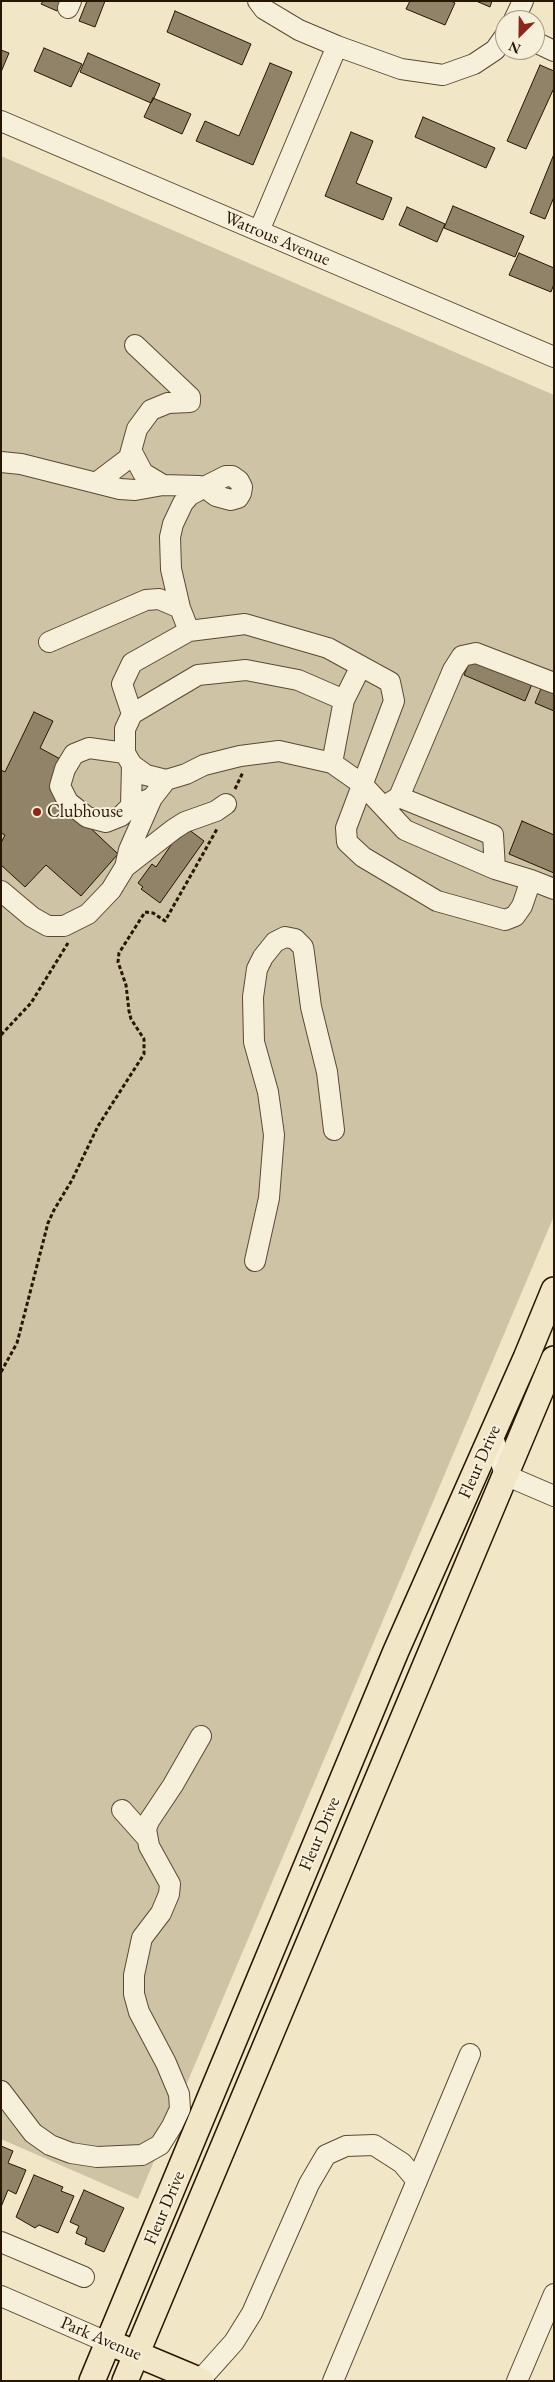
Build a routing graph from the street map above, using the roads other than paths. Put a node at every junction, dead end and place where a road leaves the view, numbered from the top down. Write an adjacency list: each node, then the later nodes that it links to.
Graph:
1 (258, 1): 2 (street)
2 (337, 46): 3 (street); 5 (street)
3 (495, 50)
4 (1, 122): 5 (street, Watrous Avenue)
5 (259, 231): 7 (street, Watrous Avenue)
6 (135, 345): 8 (street)
7 (554, 357)
8 (132, 452): 10 (street); 11 (street)
9 (1, 462): 10 (street)
10 (96, 483): 11 (street)
11 (163, 485): 12 (street)
12 (180, 608): 13 (street); 14 (street)
13 (189, 631): 15 (street); 18 (street)
14 (49, 642)
15 (361, 666): 17 (street); 22 (street)
16 (554, 683): 24 (street)
17 (344, 700): 18 (street); 20 (street)
18 (132, 714): 19 (street)
19 (128, 759): 21 (street); 26 (street); 26 (street)
20 (332, 763): 21 (street); 22 (street)
21 (166, 780): 23 (street)
22 (362, 784): 24 (street); 29 (street)
23 (152, 798): 26 (street); 27 (street)
24 (392, 802): 28 (street); 28 (street)
25 (226, 804): 27 (street)
26 (131, 806)
27 (125, 867): 31 (street)
28 (496, 869): 29 (street)
29 (531, 880): 30 (street)
30 (554, 889)
31 (1, 890)
32 (334, 1130): 33 (street)
33 (255, 1261)
34 (554, 1290): 36 (main road, Fleur Drive)
35 (554, 1360): 37 (main road, Fleur Drive)
36 (492, 1434): 37 (street); 49 (main road, Fleur Drive)
37 (504, 1475): 38 (street); 50 (main road, Fleur Drive)
38 (554, 1496)
39 (201, 1736): 41 (street)
40 (122, 1810): 41 (street)
41 (146, 1838): 43 (street)
42 (470, 2054): 44 (street)
43 (1, 2091)
44 (417, 2181): 51 (street); 54 (street)
45 (1, 2242): 46 (street)
46 (84, 2277)
47 (554, 2294): 55 (street)
48 (1, 2296): 49 (street, Park Avenue)
49 (109, 2343): 50 (main road, Park Avenue); 52 (main road, Fleur Drive)
50 (136, 2354): 51 (main road, Park Avenue); 53 (main road, Fleur Drive)
51 (200, 2380)
52 (92, 2381)
53 (125, 2381)
54 (333, 2381)
55 (517, 2381)

